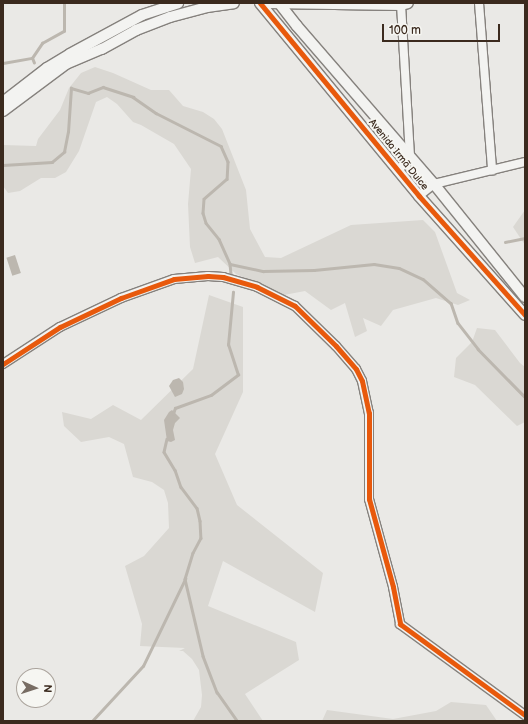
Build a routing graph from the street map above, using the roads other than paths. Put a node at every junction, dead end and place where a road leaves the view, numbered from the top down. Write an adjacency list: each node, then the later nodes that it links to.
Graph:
1 (178, 3): 8 (street)
2 (234, 3): 9 (street)
3 (260, 3): 14 (street, Avenida Irmã Dulce)
4 (267, 3): 5 (street)
5 (279, 3): 7 (street); 12 (street, Avenida Irmã Dulce)
6 (479, 3): 15 (street)
7 (403, 4): 12 (street)
8 (97, 39): 9 (street); 10 (street)
9 (102, 49): 11 (street)
10 (3, 102)
11 (3, 111)
12 (410, 156): 14 (street); 16 (street, Avenida Irmã Dulce)
13 (525, 162): 15 (street)
14 (398, 170): 17 (street, Avenida Irmã Dulce)
15 (492, 170): 16 (street)
16 (434, 184): 17 (street); 18 (street, Avenida Irmã Dulce)
17 (419, 196): 19 (street, Avenida Irmã Dulce)
18 (525, 296): 19 (street)
19 (514, 303): 20 (street, Avenida Irmã Dulce)
20 (525, 315)
21 (3, 364): 22 (street)
22 (525, 715)

